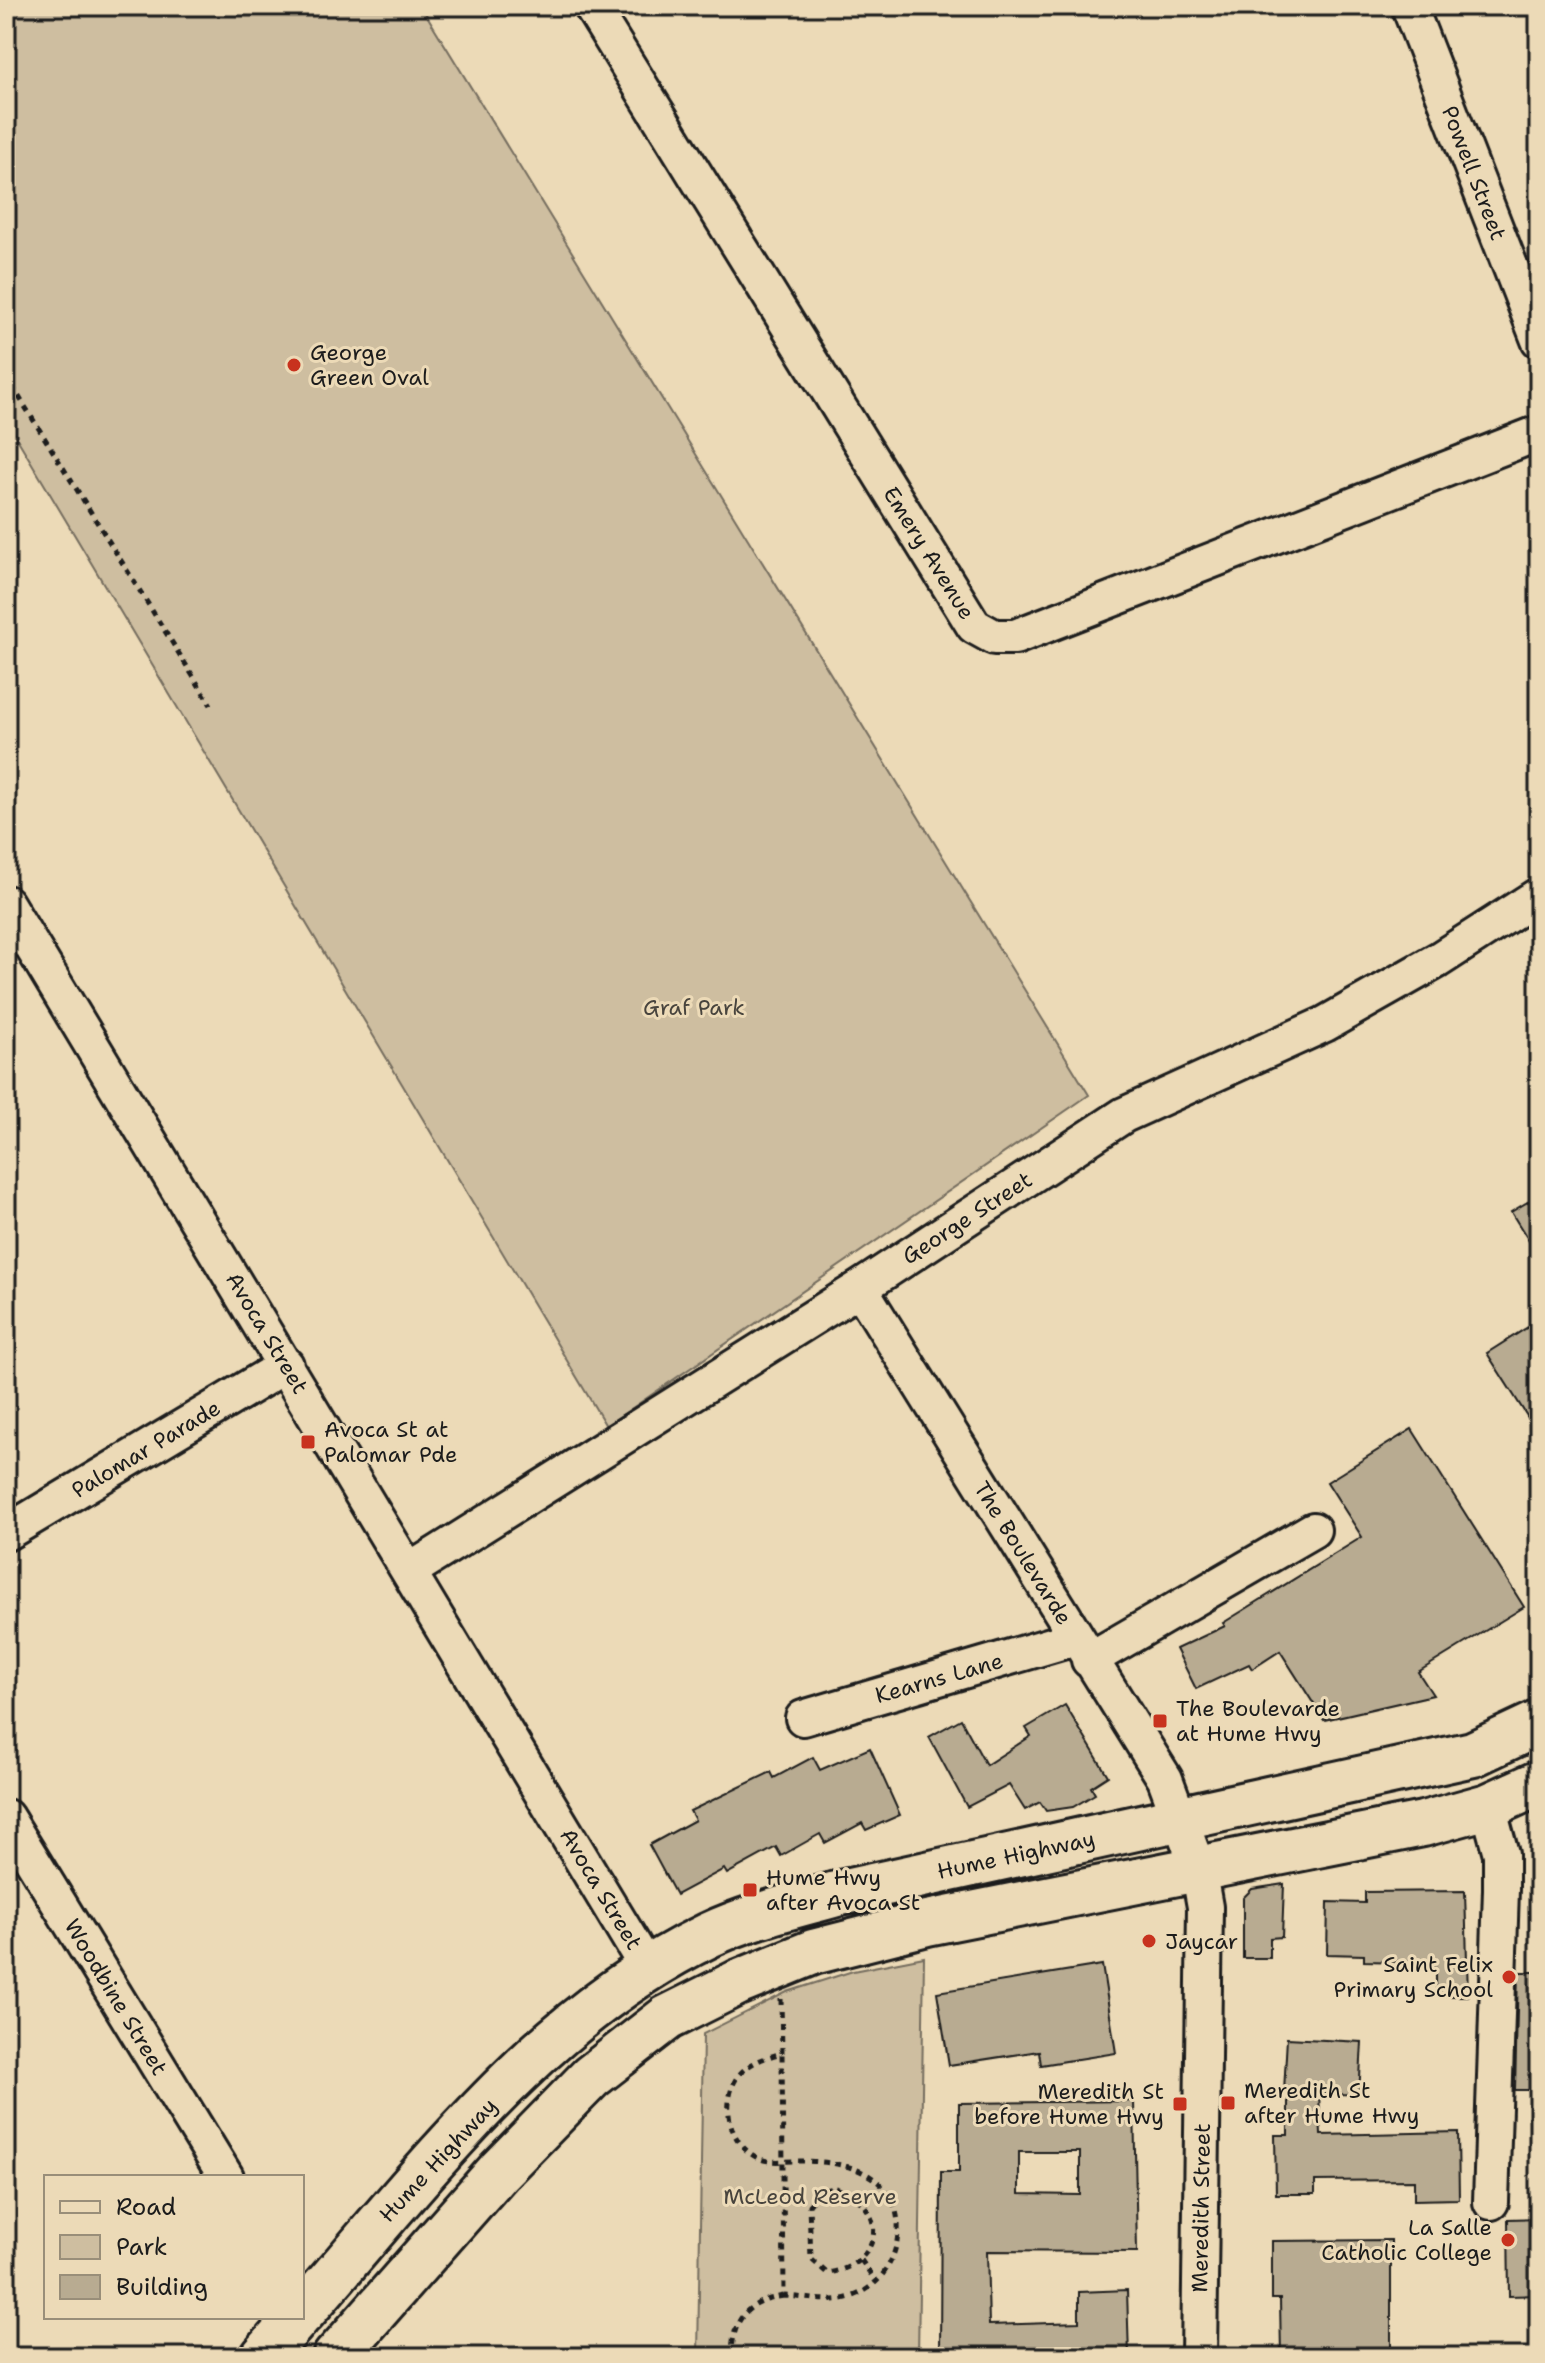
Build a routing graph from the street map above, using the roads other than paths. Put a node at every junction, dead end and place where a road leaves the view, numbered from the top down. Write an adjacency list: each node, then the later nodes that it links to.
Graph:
1 (591, 6): 4 (street, Emery Avenue)
2 (1409, 6): 3 (street, Powell Street)
3 (1539, 340)
4 (1539, 433)
5 (1539, 895): 7 (street, George Street)
6 (6, 903): 8 (street, Avoca Street)
7 (860, 1288): 11 (street, George Street); 12 (street, The Boulevarde)
8 (286, 1365): 10 (street, Palomar Parade); 11 (street, Avoca Street)
9 (1313, 1530): 12 (street, Kearns Lane)
10 (6, 1533)
11 (411, 1570): 21 (street, Avoca Street)
12 (1082, 1649): 13 (street, Kearns Lane); 19 (street, The Boulevarde)
13 (803, 1718)
14 (1539, 1723): 15 (highway, Hume Highway)
15 (1473, 1754): 17 (highway); 19 (highway, Hume Highway)
16 (1539, 1783): 17 (highway)
17 (1488, 1806): 20 (highway); 23 (street)
18 (6, 1817): 22 (street, Woodbine Street)
19 (1182, 1819): 20 (street, Meredith Street); 21 (highway, Hume Highway)
20 (1198, 1868): 27 (highway); 28 (street, Meredith Street)
21 (649, 1971): 24 (highway, Hume Highway)
22 (225, 2175)
23 (1491, 2202)
24 (304, 2307)
25 (294, 2319): 26 (highway, Hume Highway)
26 (263, 2357)
27 (335, 2357)
28 (1199, 2357)

